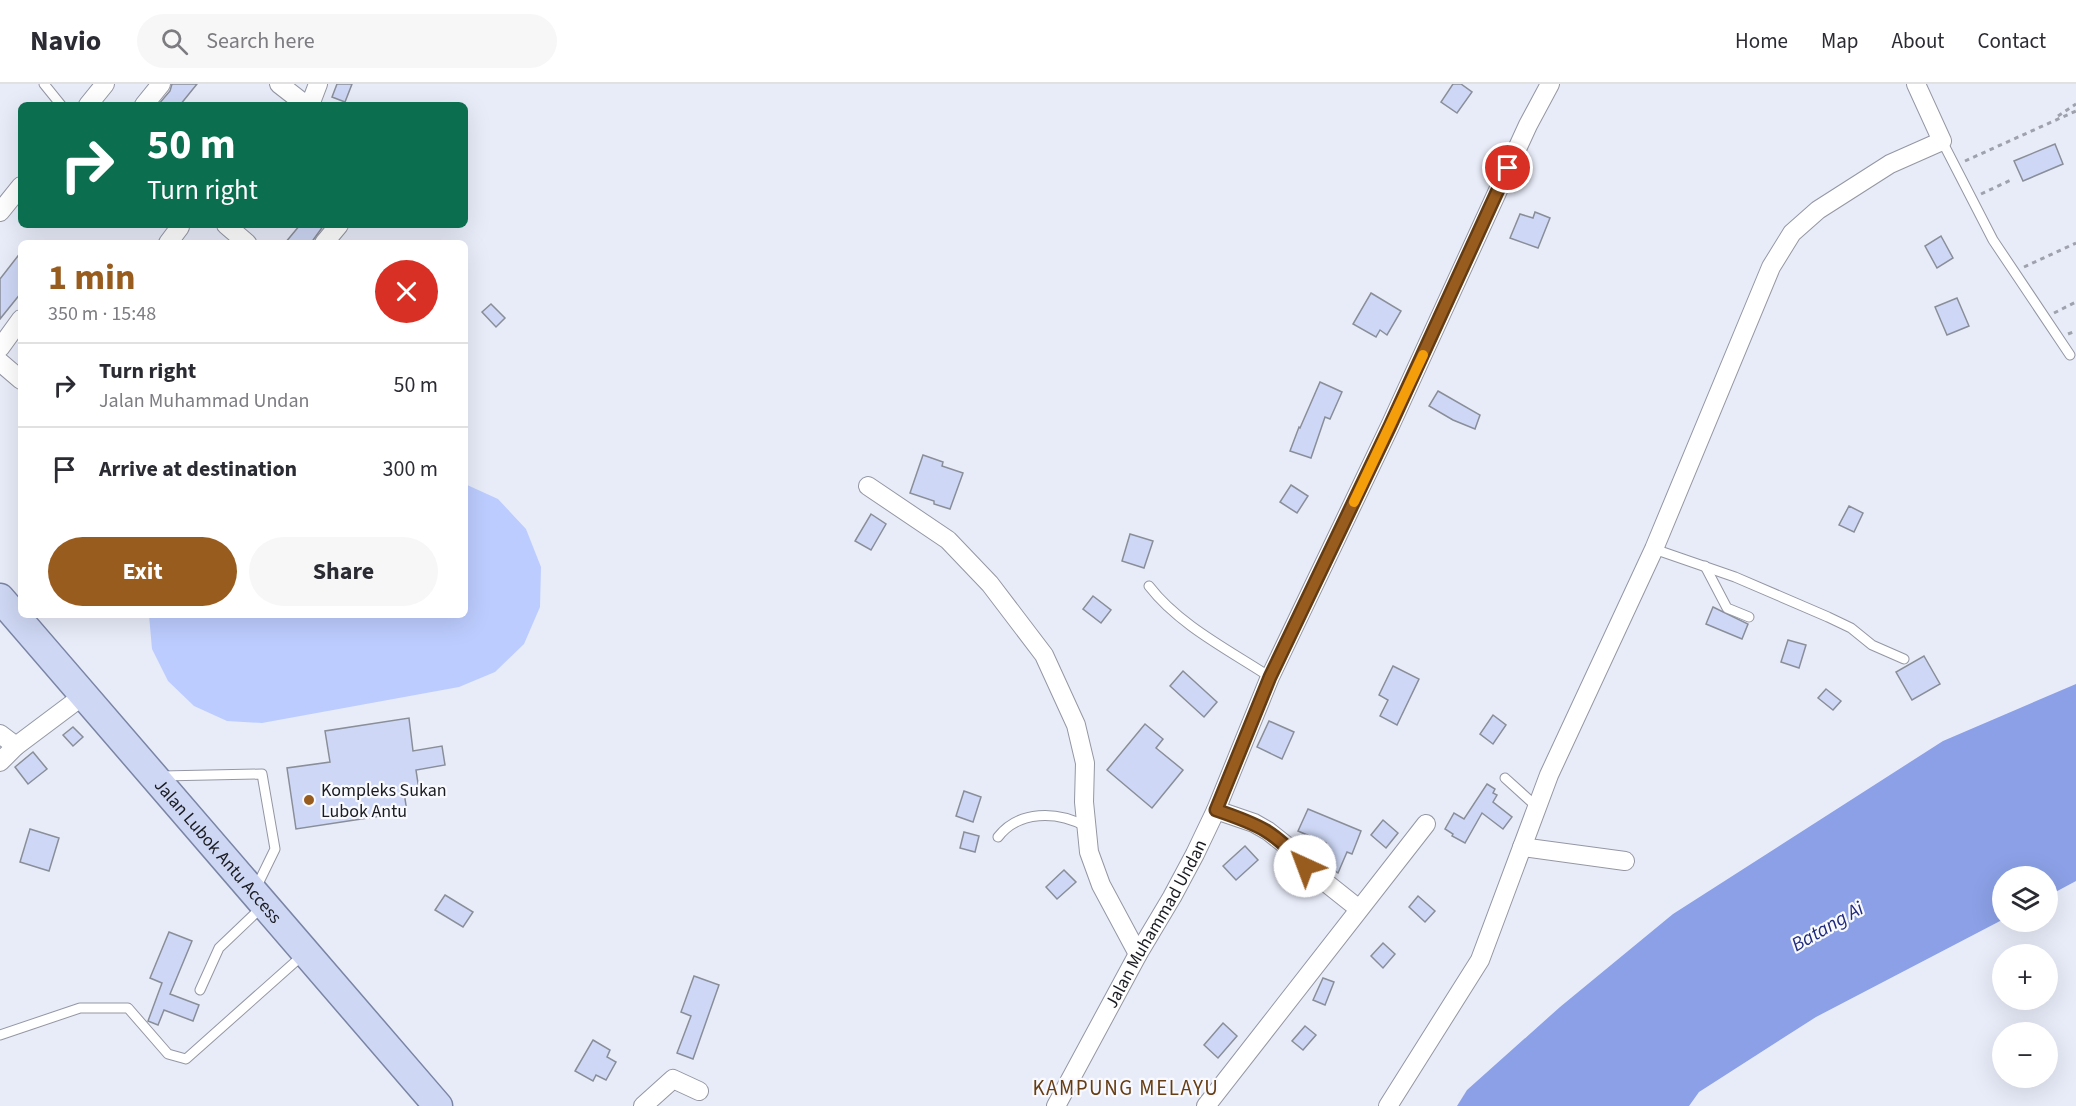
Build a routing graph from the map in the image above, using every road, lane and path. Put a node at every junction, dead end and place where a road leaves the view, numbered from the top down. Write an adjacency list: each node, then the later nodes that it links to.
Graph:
1 (44, 84): 8 (lane)
2 (105, 84): 9 (street)
3 (161, 84): 10 (street)
4 (279, 84): 11 (street)
5 (318, 84): 12 (street)
6 (1550, 84): 42 (street, Jalan Muhammad Undan)
7 (1916, 84): 16 (street)
8 (59, 102)
9 (90, 102)
10 (146, 102)
11 (300, 102)
12 (304, 102)
13 (2076, 104): 15 (path)
14 (2076, 111): 15 (path)
15 (2055, 119): 17 (path)
16 (1942, 141): 17 (lane); 36 (street)
17 (1955, 165): 20 (lane)
18 (2013, 179): 20 (path)
19 (18, 190): 21 (street)
20 (1972, 199): 27 (lane)
21 (0, 212)
22 (230, 228): 24 (street)
23 (336, 228): 25 (street)
24 (244, 240)
25 (326, 240)
26 (2076, 243): 27 (path)
27 (2014, 272): 29 (lane)
28 (2076, 302): 29 (path)
29 (2045, 318): 32 (lane)
30 (18, 323): 31 (street)
31 (0, 348)
32 (2070, 355)
33 (0, 363): 34 (street)
34 (18, 378)
35 (868, 486): 52 (street)
36 (1654, 549): 37 (lane); 49 (street)
37 (1705, 566): 40 (lane); 41 (lane)
38 (1149, 586): 42 (lane)
39 (0, 598): 43 (main road, Jalan Lubok Antu Access)
40 (1749, 617)
41 (1904, 659)
42 (1270, 677): 50 (street, Jalan Muhammad Undan)
43 (84, 695): 45 (street); 47 (main road, Jalan Lubok Antu Access)
44 (0, 734): 45 (street)
45 (16, 746): 46 (street)
46 (0, 762)
47 (154, 776): 56 (main road, Jalan Lubok Antu Access); 56 (lane)
48 (1505, 778): 49 (lane)
49 (1537, 807): 54 (street)
50 (1216, 810): 57 (street); 59 (street, Jalan Muhammad Undan)
51 (1426, 824): 57 (street)
52 (1085, 826): 53 (lane); 59 (street)
53 (998, 837)
54 (1522, 847): 55 (street); 67 (street)
55 (1625, 861)
56 (260, 898): 58 (main road, Jalan Lubok Antu Access); 60 (lane)
57 (1359, 909): 66 (street)
58 (306, 952): 61 (lane); 63 (main road, Jalan Lubok Antu Access)
59 (1138, 954): 65 (street, Jalan Muhammad Undan)
60 (200, 990)
61 (0, 1035)
62 (699, 1091): 64 (street)
63 (438, 1106)
64 (643, 1106)
65 (1056, 1106)
66 (1206, 1106)
67 (1388, 1106)

